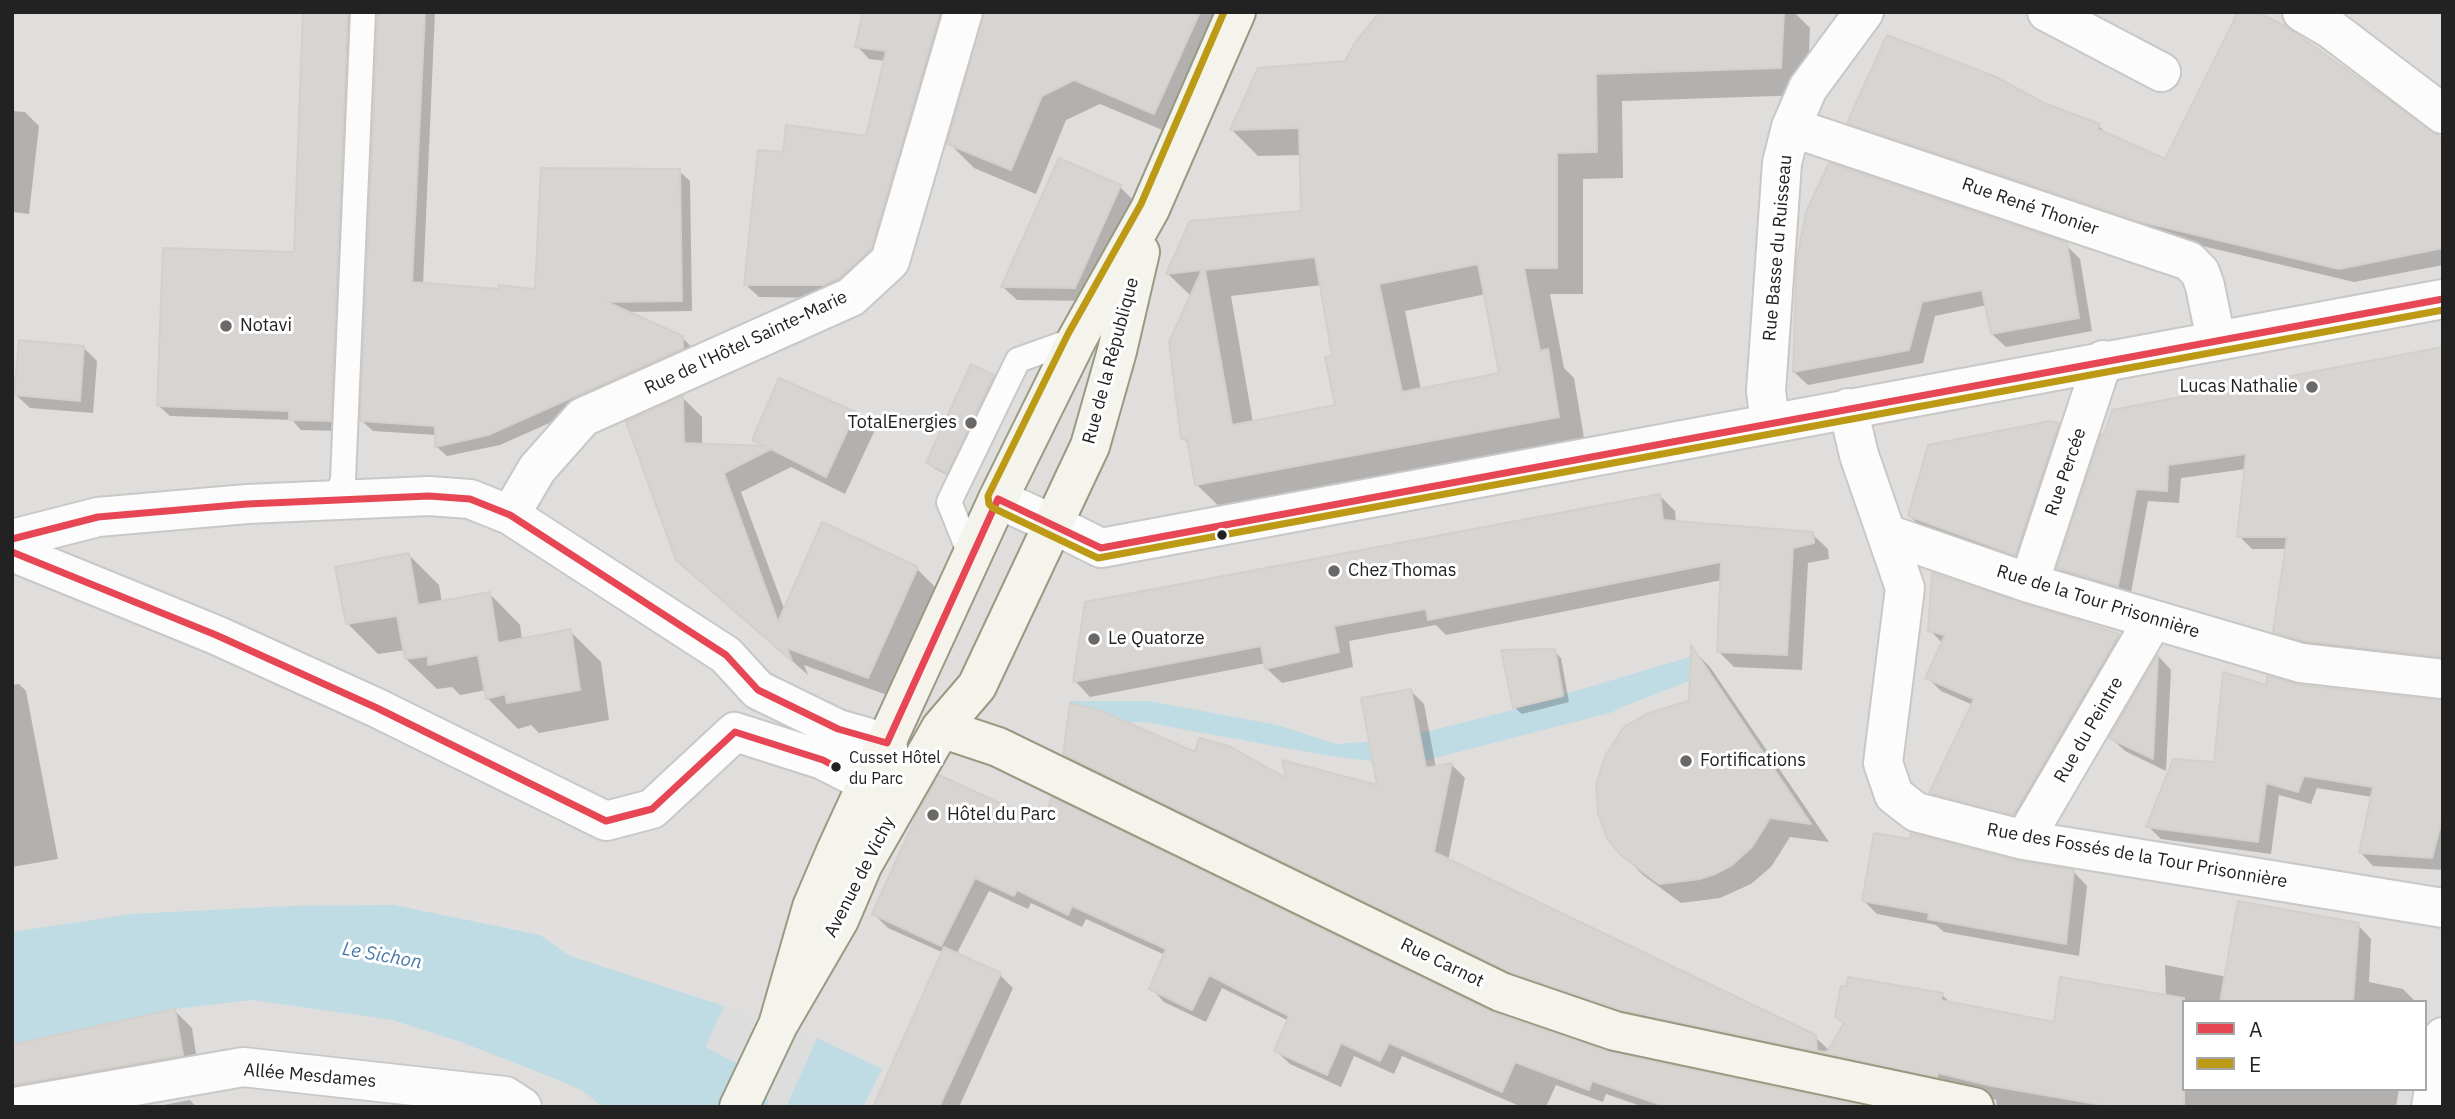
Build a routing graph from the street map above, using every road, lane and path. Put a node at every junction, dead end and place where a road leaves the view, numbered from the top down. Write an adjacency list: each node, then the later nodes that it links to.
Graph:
1 (363, 12): 17 (lane)
2 (963, 12): 19 (street, Rue de l'Hôtel Sainte-Marie)
3 (1236, 12): 10 (main road, Rue de la République)
4 (1864, 12): 9 (street, Rue Basse du Ruisseau)
5 (2047, 12): 7 (street)
6 (2317, 21): 8 (street)
7 (2161, 72)
8 (2443, 114)
9 (1791, 127): 13 (street, Rue René Thonier); 16 (street, Rue Basse du Ruisseau)
10 (1150, 209): 12 (main road, Rue de la République); 21 (main road, Rue de la République)
11 (2443, 299): 13 (street)
12 (1077, 339): 18 (main road, Rue de la République); 25 (lane)
13 (2216, 340): 14 (street)
14 (2103, 360): 15 (street); 26 (street, Rue Percée)
15 (1848, 408): 16 (street); 22 (street)
16 (1770, 422): 21 (street)
17 (337, 499): 19 (street); 20 (street)
18 (999, 499): 21 (street); 25 (main road, Rue de la République)
19 (510, 515): 30 (street)
20 (98, 517): 23 (street); 27 (street)
21 (1054, 523): 31 (main road, Rue de la République)
22 (1887, 534): 26 (street, Rue de la Tour Prisonnière); 34 (street, Rue des Fossés de la Tour Prisonnière)
23 (12, 540)
24 (12, 552): 27 (street)
25 (972, 559): 33 (main road, Rue de la République)
26 (2029, 583): 28 (street, Rue de la Tour Prisonnière)
27 (104, 588): 32 (street)
28 (2153, 620): 29 (street, Rue de la Tour Prisonnière); 34 (street, Rue du Peintre)
29 (2443, 679)
30 (758, 690): 32 (street); 33 (street)
31 (941, 728): 33 (main road); 35 (main road, Avenue de Vichy); 42 (main road, Rue Carnot)
32 (735, 732): 33 (street)
33 (881, 762): 35 (street); 37 (main road, Avenue de Vichy)
34 (2024, 839): 36 (street, Rue des Fossés de la Tour Prisonnière)
35 (863, 864): 37 (main road, Avenue de Vichy)
36 (2443, 908)
37 (778, 1025): 41 (main road, Avenue de Vichy)
38 (2443, 1037): 43 (street)
39 (15, 1107): 40 (street, Allée Mesdames)
40 (522, 1107)
41 (739, 1107)
42 (1974, 1107)
43 (2431, 1107)

